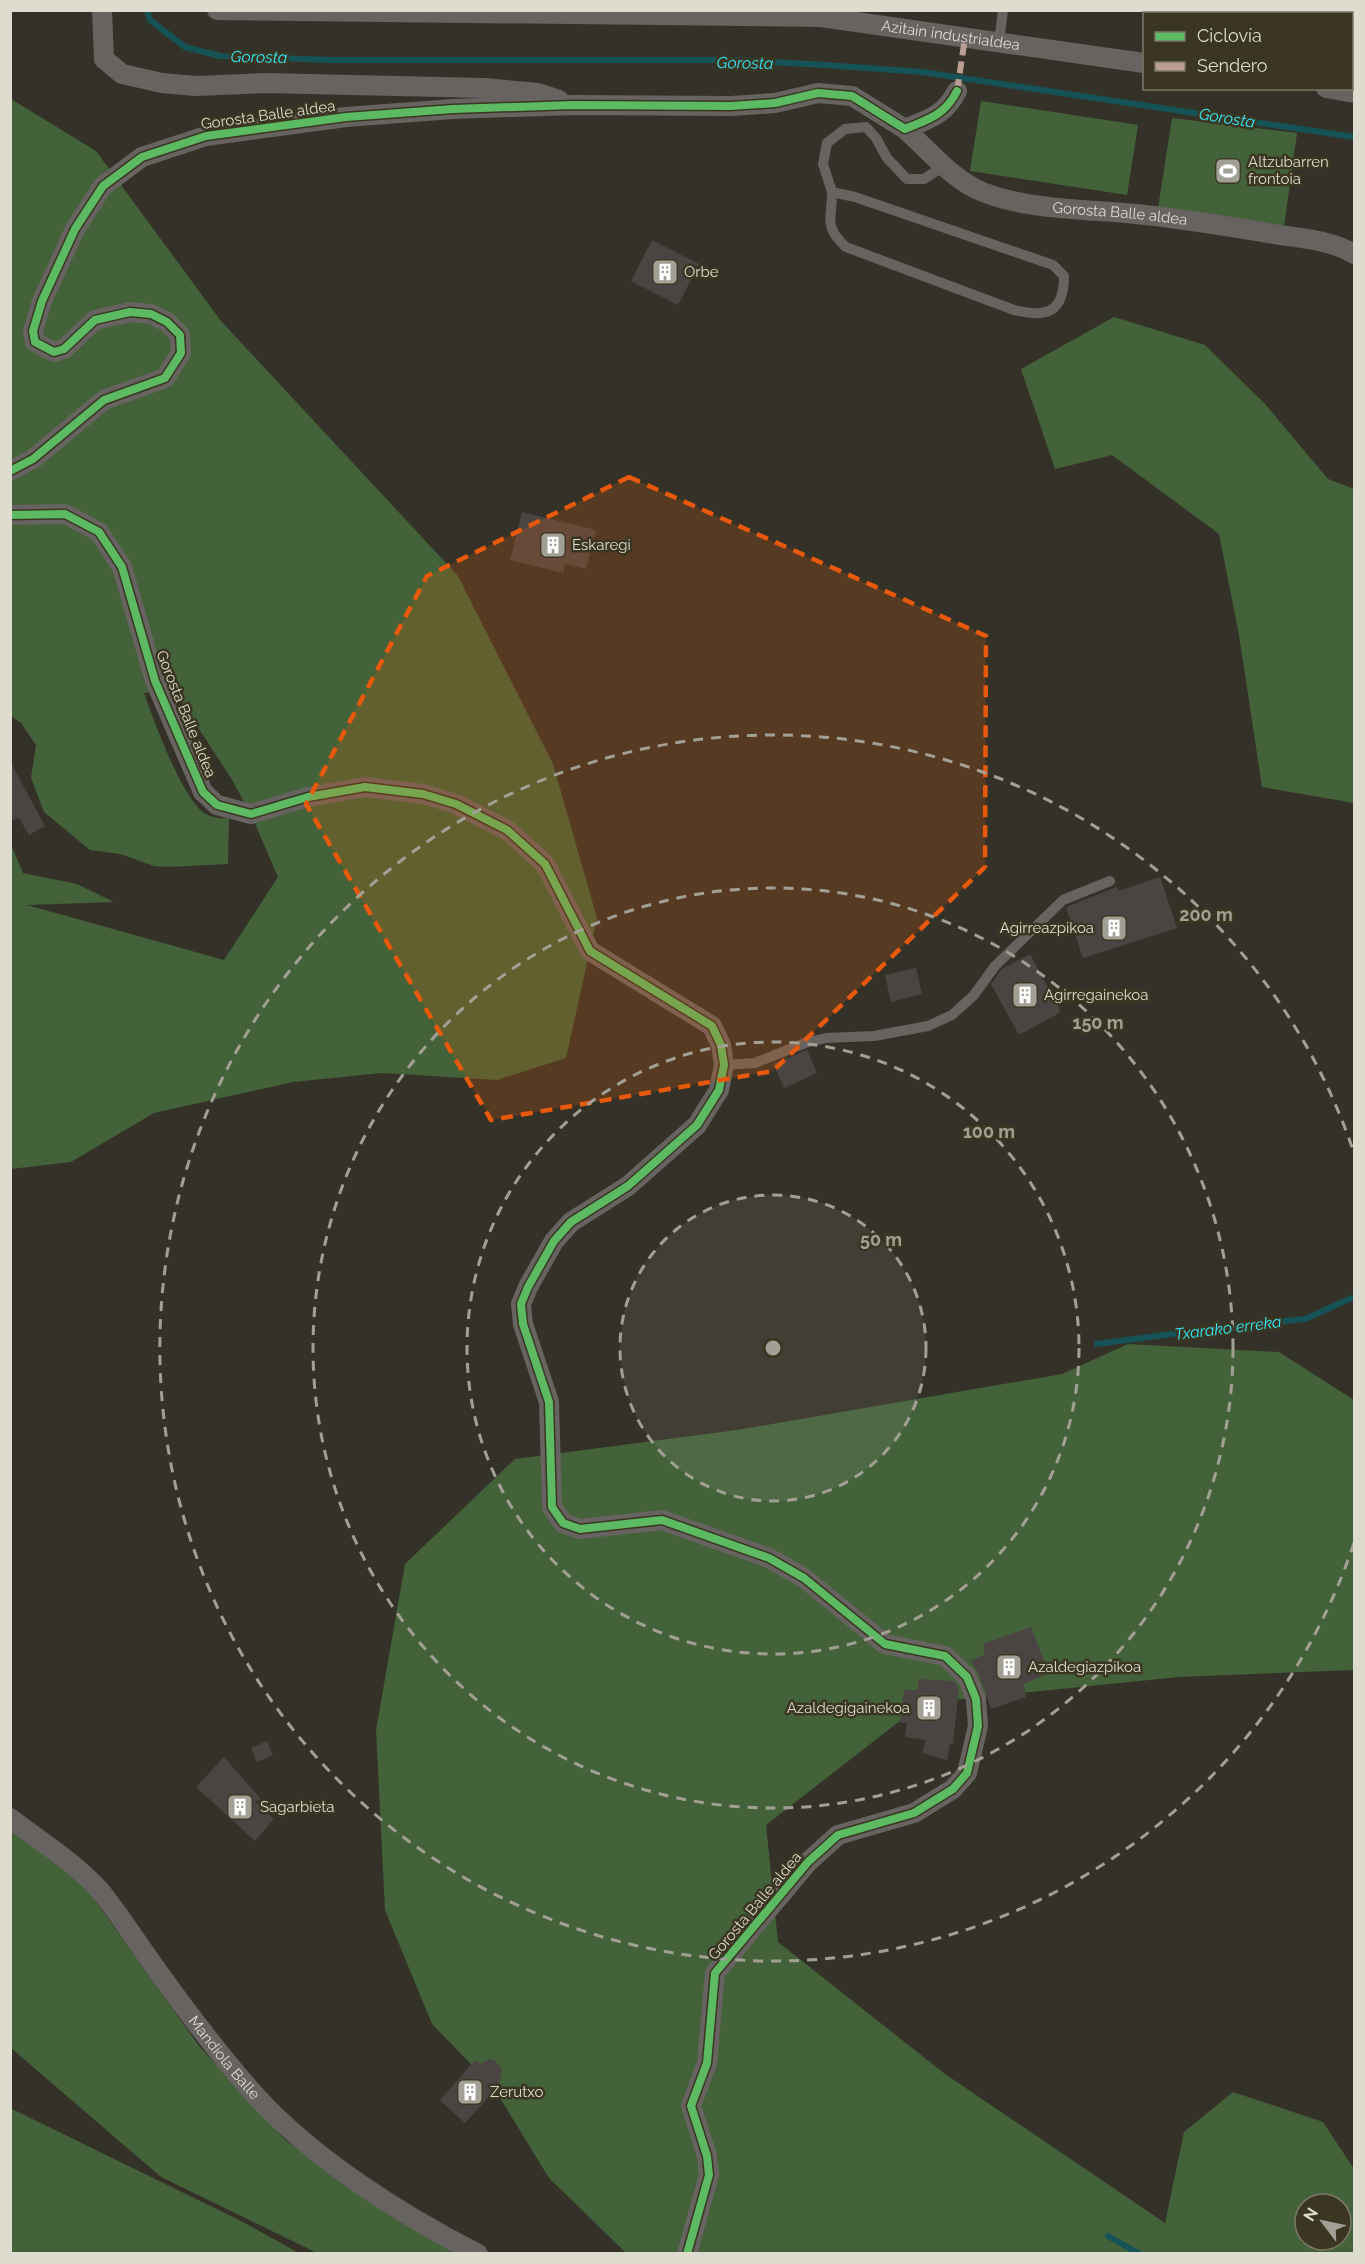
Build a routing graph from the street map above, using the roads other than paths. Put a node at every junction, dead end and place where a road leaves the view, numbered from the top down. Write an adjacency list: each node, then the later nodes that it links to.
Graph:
1 (102, 10): 11 (street)
2 (218, 10): 4 (street, Azitain industrialdea)
3 (1003, 10): 6 (lane)
4 (725, 13): 5 (street, Azitain industrialdea)
5 (821, 14): 6 (street, Azitain industrialdea)
6 (999, 42): 7 (street, Azitain industrialdea)
7 (1143, 63)
8 (1336, 90): 10 (street)
9 (957, 91): 12 (street)
10 (1354, 93)
11 (573, 105): 12 (street, Gorosta Balle aldea); 16 (street, Gorosta Balle aldea)
12 (905, 129): 13 (street, Gorosta Balle aldea)
13 (944, 166): 14 (lane); 15 (street, Gorosta Balle aldea)
14 (832, 192): 14 (lane)
15 (1354, 254)
16 (10, 471)
17 (10, 515): 19 (street, Gorosta Balle aldea)
18 (1110, 881): 19 (lane)
19 (724, 1065): 22 (street, Gorosta Balle aldea)
20 (10, 1818): 21 (street, Mandiola Balle)
21 (478, 2253)
22 (687, 2253)

